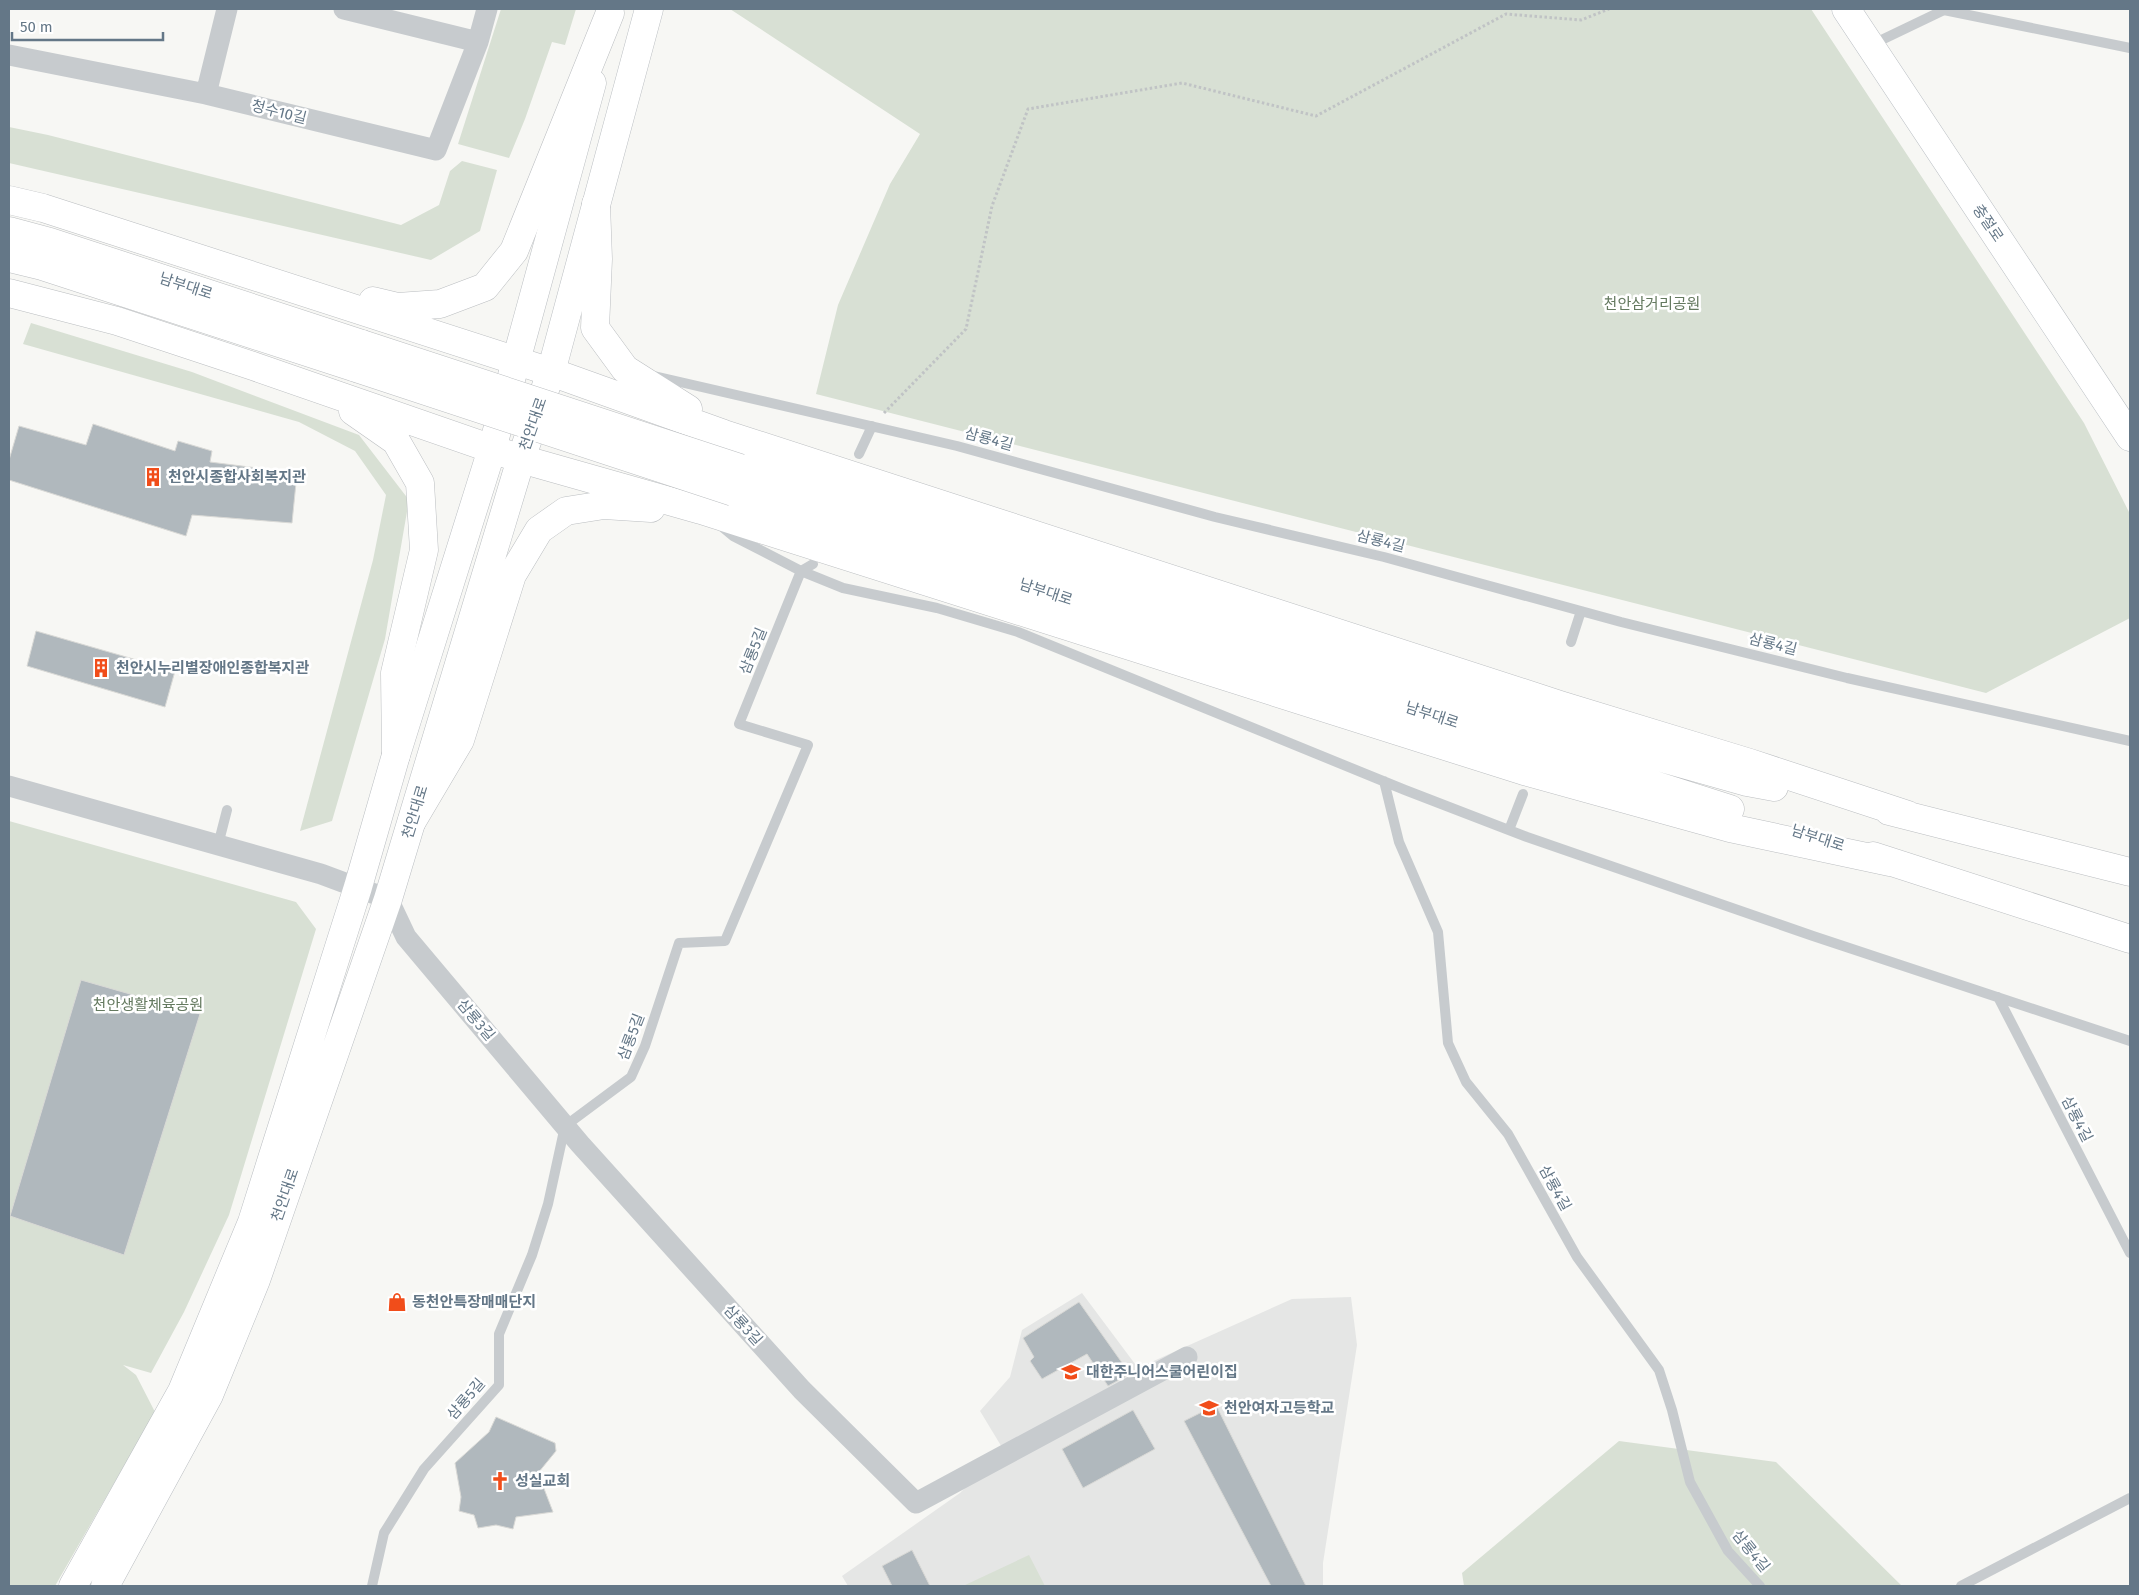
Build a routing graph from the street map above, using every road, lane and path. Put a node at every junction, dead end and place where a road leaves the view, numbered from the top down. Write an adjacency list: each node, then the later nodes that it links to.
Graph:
1 (227, 9): 12 (street)
2 (344, 9): 8 (street)
3 (487, 9): 8 (street, 청수10길)
4 (649, 9): 14 (main road, 천안대로)
5 (1609, 9): 26 (path)
6 (1846, 9): 9 (main road, 충절로)
7 (611, 11): 17 (main road); 21 (main road, 천안대로)
8 (478, 42): 12 (street, 청수10길)
9 (1870, 45): 10 (lane); 28 (main road, 충절로)
10 (2130, 48)
11 (9, 55): 12 (street, 청수10길)
12 (206, 94)
13 (9, 200): 17 (main road)
14 (596, 204): 23 (main road); 24 (main road, 천안대로)
15 (9, 231): 20 (main road, 남부대로)
16 (9, 258): 20 (main road, 남부대로)
17 (224, 267): 19 (main road)
18 (9, 293): 22 (main road)
19 (387, 319): 21 (main road); 25 (main road)
20 (359, 356): 32 (main road, bridge)
21 (517, 361): 24 (main road); 29 (main road, 천안대로)
22 (253, 366): 25 (main road); 39 (main road)
23 (625, 369): 26 (lane, 삼룡4길); 27 (main road)
24 (551, 372): 27 (main road); 31 (main road, 천안대로)
25 (348, 399): 29 (main road)
26 (872, 426): 30 (lane); 36 (lane, 삼룡4길)
27 (724, 434): 44 (main road)
28 (2130, 437)
29 (492, 449): 31 (main road); 39 (main road, 천안대로)
30 (859, 454)
31 (521, 459): 33 (main road); 45 (main road, 천안대로)
32 (737, 480): 44 (main road, 남부대로); 48 (main road, 남부대로)
33 (701, 510): 35 (lane); 45 (main road); 48 (main road)
34 (813, 564): 35 (lane)
35 (801, 571): 40 (lane); 55 (lane, 삼룡5길)
36 (1581, 611): 37 (lane); 38 (lane, 삼룡4길)
37 (1571, 642)
38 (2130, 741)
39 (396, 755): 50 (main road, 천안대로)
40 (1384, 781): 46 (lane); 62 (lane, 삼룡4길)
41 (9, 786): 47 (street)
42 (1523, 794): 46 (lane)
43 (227, 810): 47 (lane)
44 (1908, 815): 49 (main road, 남부대로)
45 (412, 821): 51 (main road, 천안대로)
46 (1509, 830): 53 (lane)
47 (218, 845): 50 (street)
48 (1890, 862): 52 (main road, 남부대로)
49 (2130, 872)
50 (358, 887): 51 (street); 59 (main road, 천안대로)
51 (388, 898): 55 (street, 삼룡3길); 60 (main road, 천안대로)
52 (2130, 939)
53 (1998, 998): 54 (lane); 56 (lane, 삼룡4길)
54 (2130, 1041)
55 (565, 1126): 57 (street, 삼룡3길); 61 (lane, 삼룡5길)
56 (2130, 1254)
57 (1187, 1357)
58 (2130, 1498): 63 (lane)
59 (73, 1586)
60 (105, 1586)
61 (372, 1586)
62 (1760, 1586)
63 (1961, 1586)

